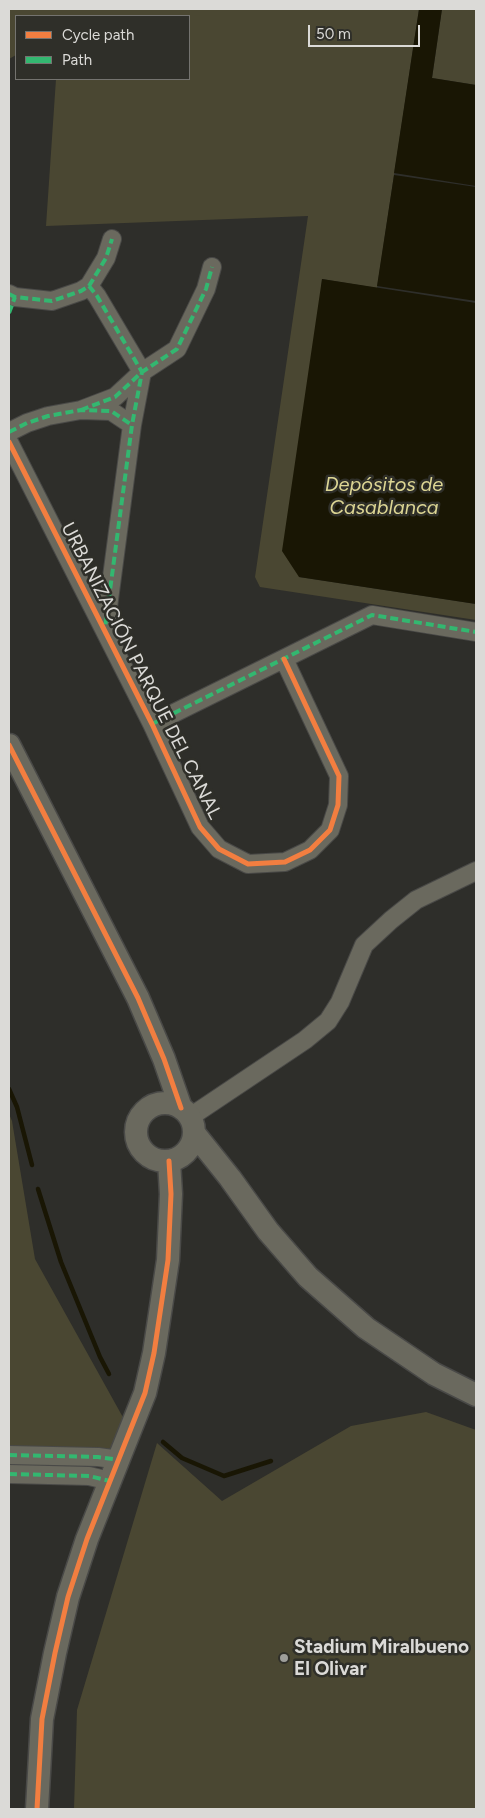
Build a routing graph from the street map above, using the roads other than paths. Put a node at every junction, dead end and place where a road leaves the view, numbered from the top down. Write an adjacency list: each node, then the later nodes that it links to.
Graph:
1 (112, 239): 3 (street)
2 (212, 267): 5 (street)
3 (89, 286): 4 (street); 5 (street)
4 (11, 301)
5 (142, 372): 6 (street); 7 (street, URBANIZACIÓN PARQUE DEL CANAL)
6 (81, 410): 7 (street); 8 (street)
7 (132, 425): 10 (street, URBANIZACIÓN PARQUE DEL CANAL)
8 (9, 432)
9 (9, 442): 10 (street, URBANIZACIÓN PARQUE DEL CANAL)
10 (105, 630): 13 (street, URBANIZACIÓN PARQUE DEL CANAL)
11 (476, 632): 12 (street, URBANIZACIÓN PARQUE DEL CANAL)
12 (284, 658): 13 (street, URBANIZACIÓN PARQUE DEL CANAL); 13 (street, URBANIZACIÓN PARQUE DEL CANAL)
13 (152, 724)
14 (9, 745): 16 (street)
15 (476, 871): 16 (street)
16 (180, 1129): 17 (street); 19 (street)
17 (476, 1395)
18 (9, 1455): 19 (street)
19 (120, 1460): 21 (street)
20 (9, 1474): 21 (street)
21 (110, 1481): 22 (street)
22 (36, 1809)

